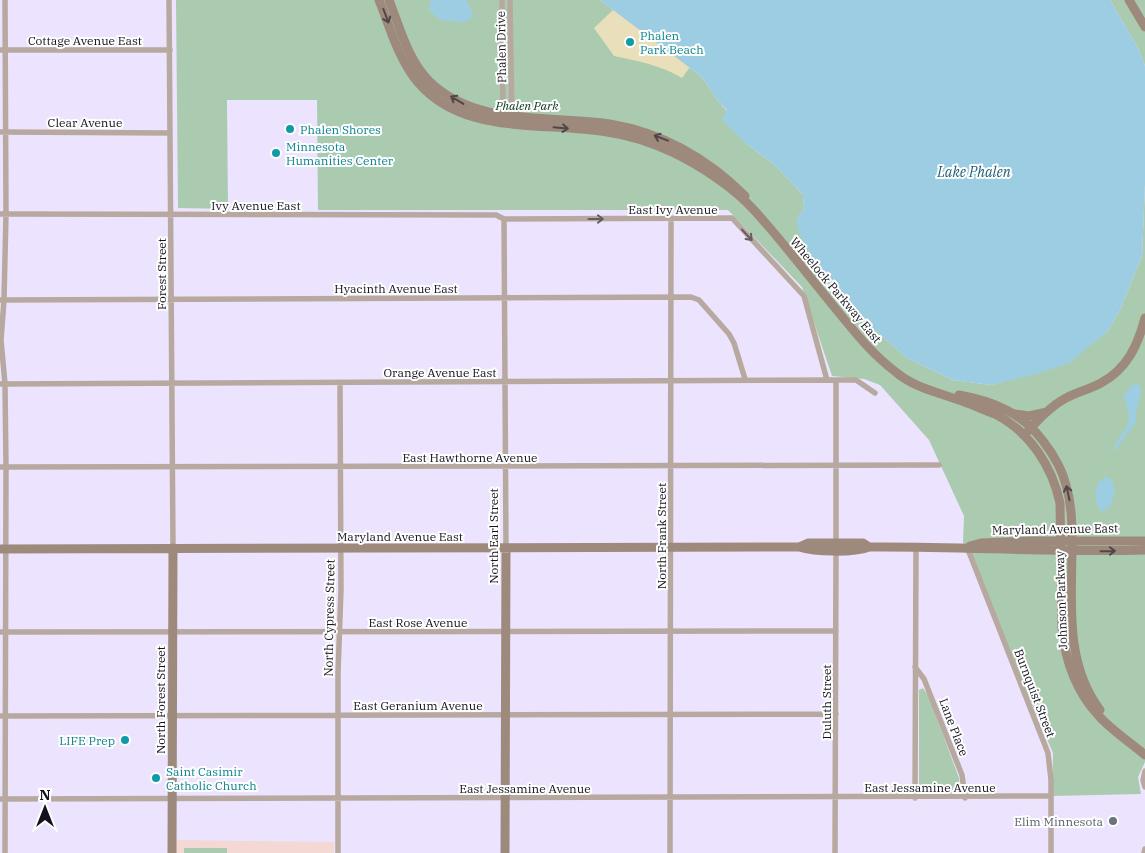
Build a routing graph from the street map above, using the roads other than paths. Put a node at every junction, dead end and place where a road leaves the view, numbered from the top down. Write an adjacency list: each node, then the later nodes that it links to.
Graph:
1 (5, 0): 9 (street)
2 (170, 0): 10 (street, Forest Street)
3 (379, 0): 11 (street, Wheelock Parkway East, one-way to 11)
4 (389, 0): 11 (street, Wheelock Parkway East, one-way to 4)
5 (502, 0): 11 (street, Phalen Drive)
6 (510, 0): 11 (street, Phalen Drive)
7 (1129, 0): 8 (street)
8 (1145, 27)
9 (2, 50): 10 (street, Cottage Avenue East); 12 (street)
10 (170, 50): 13 (street, Forest Street)
11 (508, 119): 31 (street, Wheelock Parkway East)
12 (3, 132): 13 (street, Clear Avenue); 14 (street)
13 (170, 133): 15 (street, Forest Street)
14 (3, 214): 15 (street, Ivy Avenue East); 21 (street)
15 (171, 216): 16 (street, Ivy Avenue East); 20 (street, Forest Street)
16 (507, 219): 17 (street, East Ivy Avenue, one-way to 17); 19 (street, North Earl Street)
17 (671, 219): 18 (street, North Frank Street); 25 (street, East Ivy Avenue, one-way to 25)
18 (671, 297): 19 (street, Hyacinth Avenue East); 23 (street, Hyacinth Avenue East); 24 (street, North Frank Street)
19 (504, 298): 20 (street, Hyacinth Avenue East); 28 (street, North Earl Street)
20 (171, 299): 21 (street, Hyacinth Avenue East); 27 (street, Forest Street)
21 (2, 300): 30 (street)
22 (1145, 318): 33 (street)
23 (744, 379): 24 (street, Orange Avenue East); 25 (street, Orange Avenue East)
24 (671, 380): 28 (street, Orange Avenue East); 37 (street, North Frank Street)
25 (827, 380): 26 (street, Orange Avenue East)
26 (836, 380): 32 (street, Orange Avenue East); 38 (street, Duluth Street)
27 (172, 382): 29 (street, Orange Avenue East); 30 (street, Orange Avenue East); 43 (street, Forest Street)
28 (505, 382): 29 (street, Orange Avenue East); 41 (street, North Earl Street)
29 (340, 383): 40 (street, North Cypress Street)
30 (2, 384): 42 (street)
31 (934, 391): 34 (street, Wheelock Parkway East); 36 (street, Wheelock Parkway East)
32 (876, 393)
33 (1047, 412): 34 (street); 35 (street)
34 (1014, 414): 35 (street, Wheelock Parkway East)
35 (1031, 428): 36 (street); 45 (street, Johnson Parkway, one-way to 35)
36 (1024, 435): 44 (street, Johnson Parkway)
37 (672, 466): 38 (street, East Hawthorne Avenue); 41 (street, East Hawthorne Avenue); 47 (street, North Frank Street)
38 (836, 466): 39 (street, East Hawthorne Avenue); 48 (street, Duluth Street)
39 (939, 466)
40 (340, 467): 41 (street, East Hawthorne Avenue); 43 (street, East Hawthorne Avenue); 52 (street, North Cypress Street)
41 (506, 467): 53 (street, North Earl Street)
42 (3, 468): 43 (street, East Hawthorne Avenue); 54 (street)
43 (172, 468): 51 (street, Forest Street)
44 (1061, 540): 45 (street, Maryland Avenue East); 50 (street, Maryland Avenue East); 56 (street, Johnson Parkway)
45 (1072, 540): 46 (street, Maryland Avenue East); 57 (street, Johnson Parkway)
46 (1145, 541)
47 (671, 547): 48 (street, Maryland Avenue East); 53 (street, Maryland Avenue East); 60 (street, North Frank Street)
48 (836, 547): 49 (street, Maryland Avenue East); 61 (street, Duluth Street)
49 (916, 547): 50 (street, Maryland Avenue East); 64 (street)
50 (967, 547): 56 (street, Maryland Avenue East); 75 (street, Burnquist Street)
51 (173, 548): 52 (street, Maryland Avenue East); 54 (street, Maryland Avenue East); 58 (street, North Forest Street)
52 (340, 548): 53 (street, Maryland Avenue East); 59 (street, North Cypress Street)
53 (506, 548): 63 (street, North Earl Street)
54 (3, 549): 62 (street)
55 (1145, 550): 57 (street, Maryland Avenue East, one-way to 55)
56 (1061, 552): 57 (street, Maryland Avenue East); 71 (street, Johnson Parkway)
57 (1072, 552): 71 (street, Johnson Parkway)
58 (173, 631): 59 (street, East Rose Avenue); 62 (street, East Rose Avenue); 68 (street, North Forest Street)
59 (339, 631): 63 (street, East Rose Avenue); 69 (street, North Cypress Street)
60 (671, 631): 61 (street, East Rose Avenue); 63 (street, East Rose Avenue); 66 (street, North Frank Street)
61 (836, 631): 67 (street, Duluth Street)
62 (3, 632): 70 (street)
63 (505, 632): 65 (street, North Earl Street)
64 (915, 667): 81 (street); 82 (street, Lane Place)
65 (506, 714): 66 (street, East Geranium Avenue); 69 (street, East Geranium Avenue); 78 (street, North Earl Street)
66 (671, 714): 67 (street, East Geranium Avenue); 79 (street, North Frank Street)
67 (836, 714): 80 (street, Duluth Street)
68 (172, 715): 69 (street, East Geranium Avenue); 70 (street, East Geranium Avenue); 76 (street, North Forest Street)
69 (338, 715): 77 (street, North Cypress Street)
70 (3, 716): 83 (street)
71 (1125, 738): 72 (street, Johnson Parkway)
72 (1145, 755)
73 (1145, 771): 74 (street)
74 (1145, 787)
75 (1051, 796): 82 (street, East Jessamine Avenue); 91 (street, Burnquist Street)
76 (172, 798): 77 (street, East Jessamine Avenue); 83 (street, East Jessamine Avenue); 86 (street, North Forest Street)
77 (338, 798): 78 (street, East Jessamine Avenue); 87 (street, North Cypress Street)
78 (505, 798): 79 (street, East Jessamine Avenue); 88 (street, North Earl Street)
79 (670, 798): 80 (street, East Jessamine Avenue); 89 (street, North Frank Street)
80 (835, 798): 81 (street, East Jessamine Avenue); 90 (street, Duluth Street)
81 (915, 798): 82 (street, East Jessamine Avenue)
82 (965, 798)
83 (3, 799): 85 (street)
84 (1145, 849): 92 (street)
85 (6, 853)
86 (172, 853)
87 (338, 853)
88 (504, 853)
89 (670, 853)
90 (835, 853)
91 (1051, 853)
92 (1144, 853)

